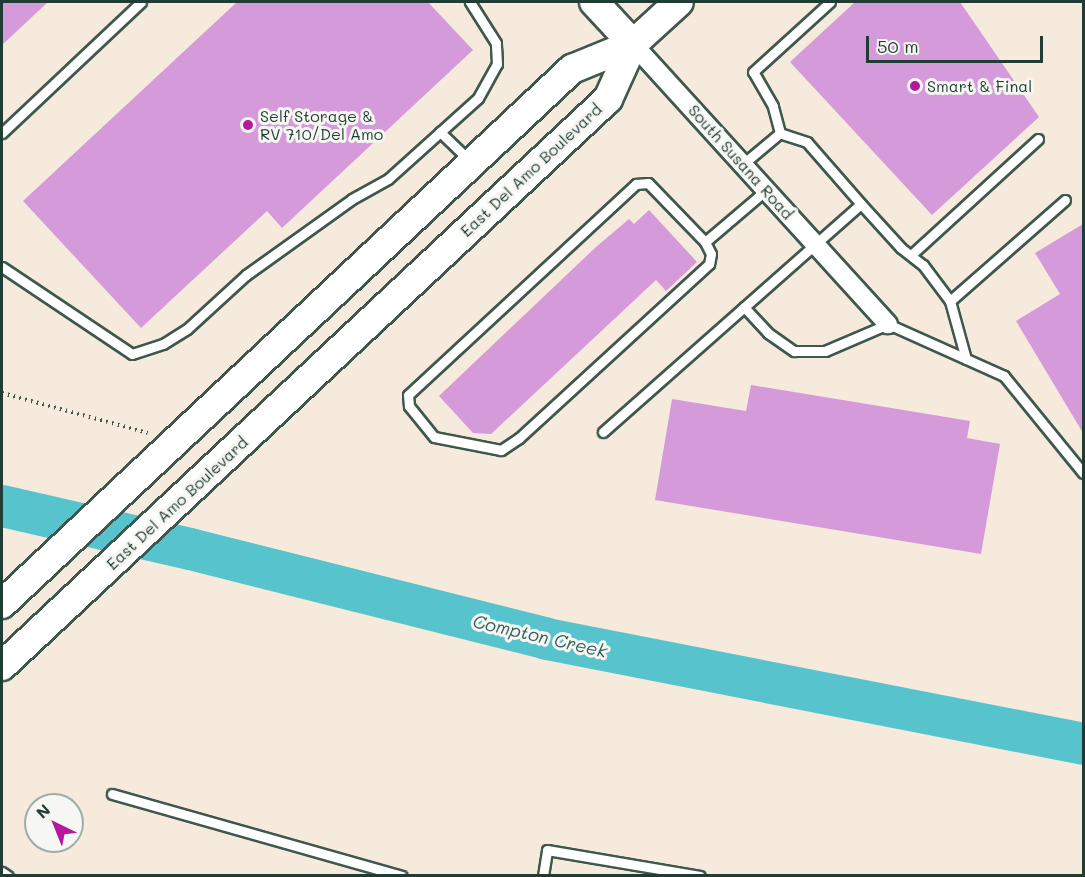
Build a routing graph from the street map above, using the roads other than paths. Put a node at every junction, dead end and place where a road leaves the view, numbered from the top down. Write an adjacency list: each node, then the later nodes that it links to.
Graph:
1 (141, 2): 8 (lane)
2 (470, 2): 7 (lane)
3 (594, 2): 6 (main road, South Susana Road)
4 (679, 2): 6 (main road)
5 (830, 2): 9 (lane)
6 (633, 44): 11 (main road); 12 (street, South Susana Road); 27 (main road, East Del Amo Boulevard)
7 (440, 132): 11 (lane); 19 (lane)
8 (2, 133)
9 (780, 133): 12 (lane); 15 (lane)
10 (1038, 140): 18 (lane)
11 (472, 163): 26 (main road)
12 (743, 164): 13 (street, South Susana Road)
13 (766, 190): 16 (lane); 17 (street, South Susana Road)
14 (1065, 200): 20 (lane)
15 (861, 204): 17 (lane); 18 (lane)
16 (705, 242): 16 (lane)
17 (815, 244): 21 (lane); 22 (street, South Susana Road)
18 (911, 255): 20 (lane)
19 (2, 267)
20 (950, 301): 23 (lane)
21 (744, 307): 22 (lane); 24 (lane)
22 (888, 324): 23 (lane)
23 (966, 359): 25 (lane)
24 (603, 432)
25 (1083, 473)
26 (2, 604)
27 (2, 666)
28 (112, 794): 31 (lane)
29 (2, 872): 30 (lane)
30 (8, 876)
31 (402, 876)
32 (543, 876): 33 (lane)
33 (700, 876)

